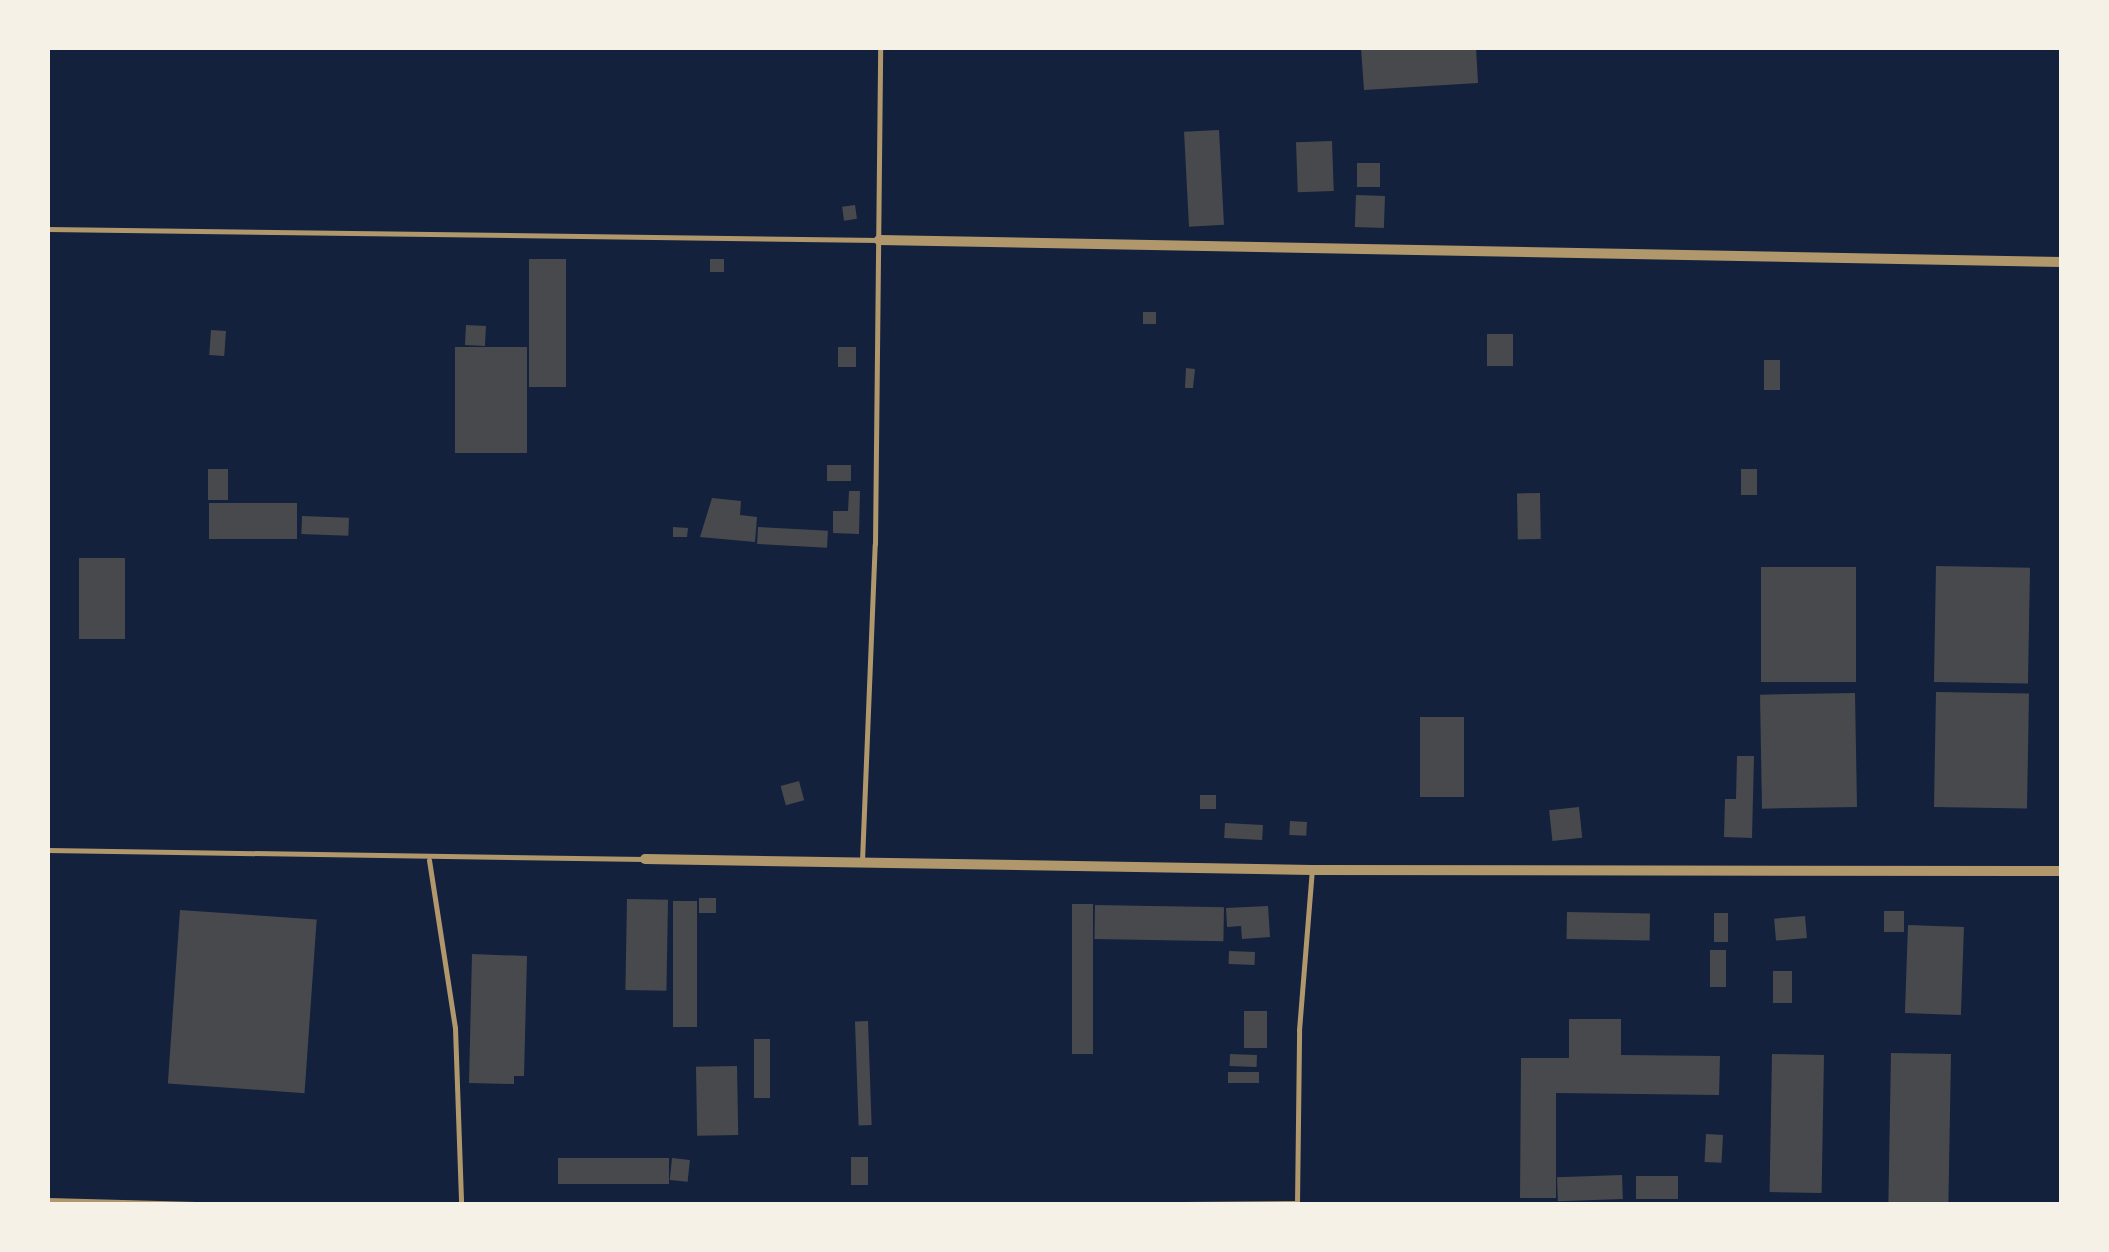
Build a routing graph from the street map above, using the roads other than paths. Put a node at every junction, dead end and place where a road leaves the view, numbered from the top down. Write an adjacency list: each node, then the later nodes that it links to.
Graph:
1 (880, 48): 3 (lane)
2 (48, 229): 3 (lane)
3 (878, 240): 4 (street); 8 (lane)
4 (2062, 262)
5 (48, 850): 7 (lane)
6 (644, 859): 7 (lane); 8 (street)
7 (429, 860): 13 (lane)
8 (862, 862): 9 (street)
9 (1312, 870): 10 (street); 15 (lane)
10 (2062, 871)
11 (48, 1200): 12 (lane)
12 (196, 1204)
13 (461, 1204)
14 (1183, 1204): 15 (lane)
15 (1297, 1204)

